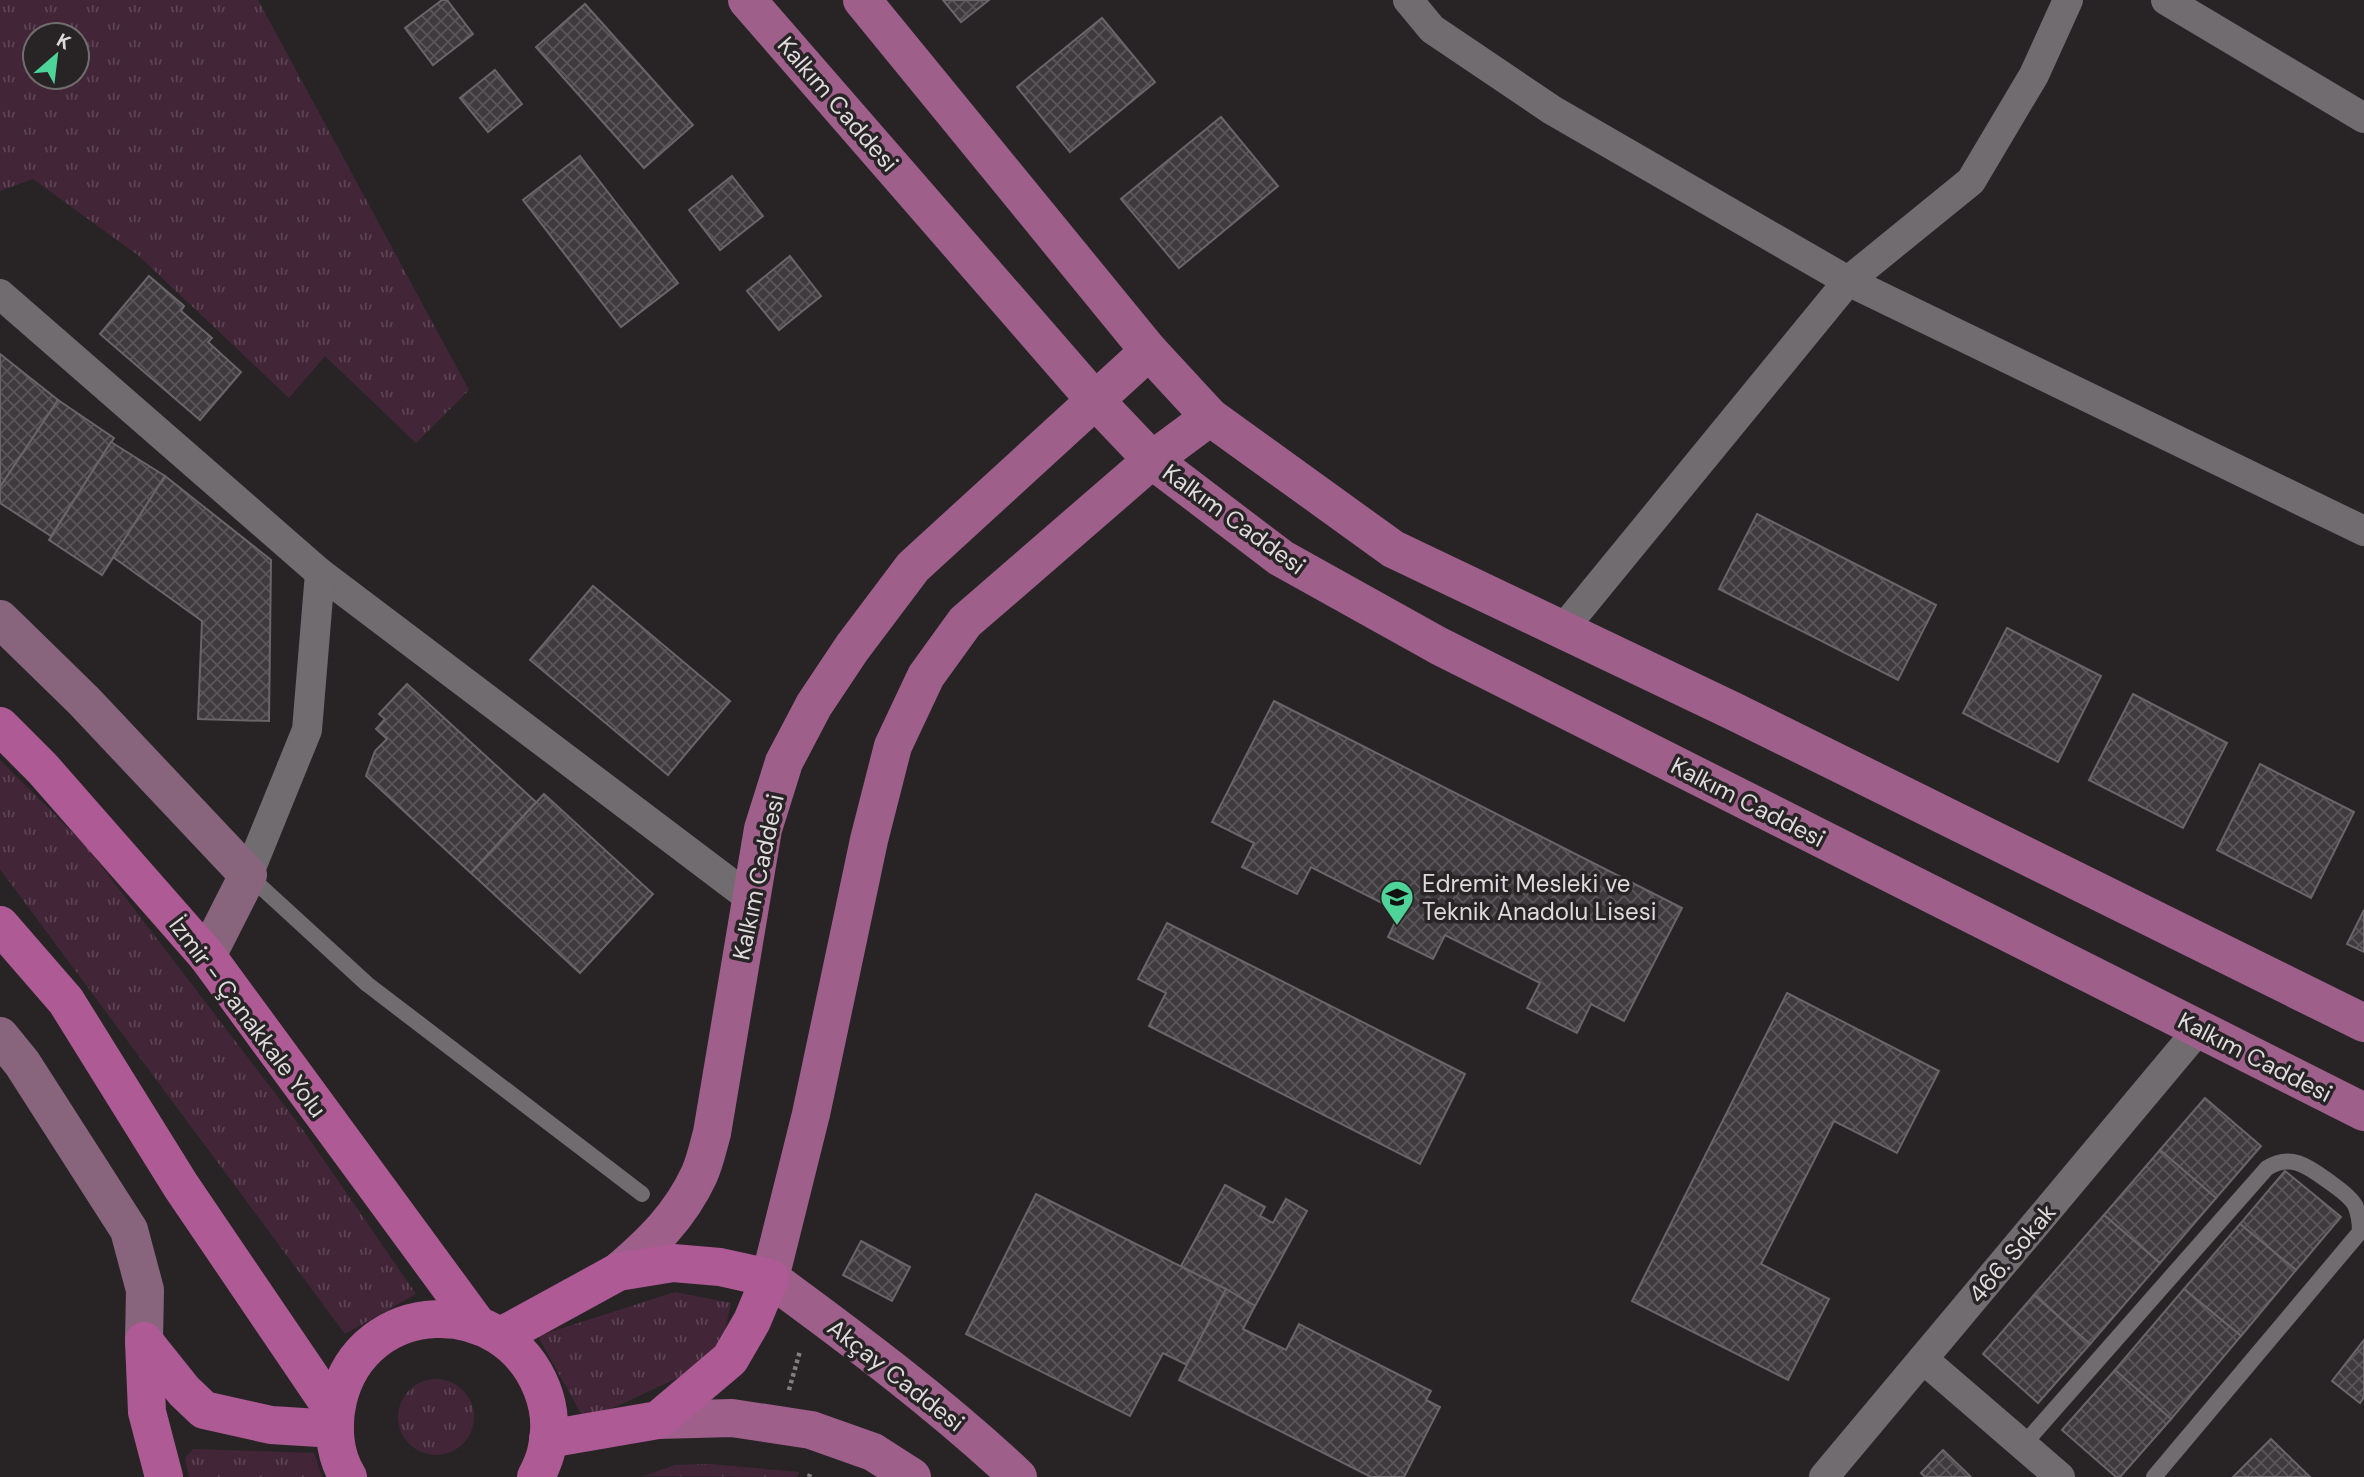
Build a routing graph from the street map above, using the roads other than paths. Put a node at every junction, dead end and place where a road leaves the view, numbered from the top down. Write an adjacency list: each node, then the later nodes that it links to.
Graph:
1 (747, 0): 10 (main road, Kalkım Caddesi)
2 (862, 0): 9 (main road)
3 (1408, 0): 7 (street)
4 (2068, 0): 7 (street)
5 (2166, 0): 6 (street)
6 (2364, 118)
7 (1848, 281): 13 (street); 16 (street)
8 (0, 294): 14 (street)
9 (1149, 351): 10 (main road, Kalkım Caddesi); 11 (main road)
10 (1094, 399): 12 (main road, Kalkım Caddesi); 19 (main road, Kalkım Caddesi)
11 (1210, 417): 12 (main road, Kalkım Caddesi); 16 (main road)
12 (1152, 460): 23 (main road, Kalkım Caddesi); 28 (main road, Kalkım Caddesi)
13 (2364, 531)
14 (320, 573): 18 (street); 19 (street)
15 (0, 619): 18 (main road)
16 (1563, 629): 22 (main road)
17 (0, 726): 21 (highway, İzmir - Çanakkale Yolu)
18 (248, 875): 21 (main road); 26 (lane)
19 (750, 898): 27 (main road, Kalkım Caddesi)
20 (0, 925): 33 (highway)
21 (207, 956): 29 (highway, İzmir - Çanakkale Yolu)
22 (2364, 1023)
23 (2199, 1029): 25 (main road, Kalkım Caddesi); 31 (street, 466. Sokak)
24 (0, 1036): 30 (main road)
25 (2364, 1112)
26 (642, 1194)
27 (618, 1272): 28 (highway); 29 (highway)
28 (770, 1278): 32 (highway); 39 (main road, Akçay Caddesi)
29 (489, 1330): 33 (highway); 35 (highway, İzmir - Çanakkale Yolu)
30 (144, 1341): 33 (highway); 36 (highway)
31 (1923, 1359): 34 (street); 40 (street, 466. Sokak)
32 (658, 1420): 35 (highway); 38 (main road)
33 (335, 1421): 37 (highway)
34 (2022, 1445): 41 (street); 42 (lane)
35 (547, 1461)
36 (164, 1477)
37 (348, 1477)
38 (912, 1477)
39 (1018, 1477)
40 (1824, 1477)
41 (2060, 1477)
42 (2154, 1477)

